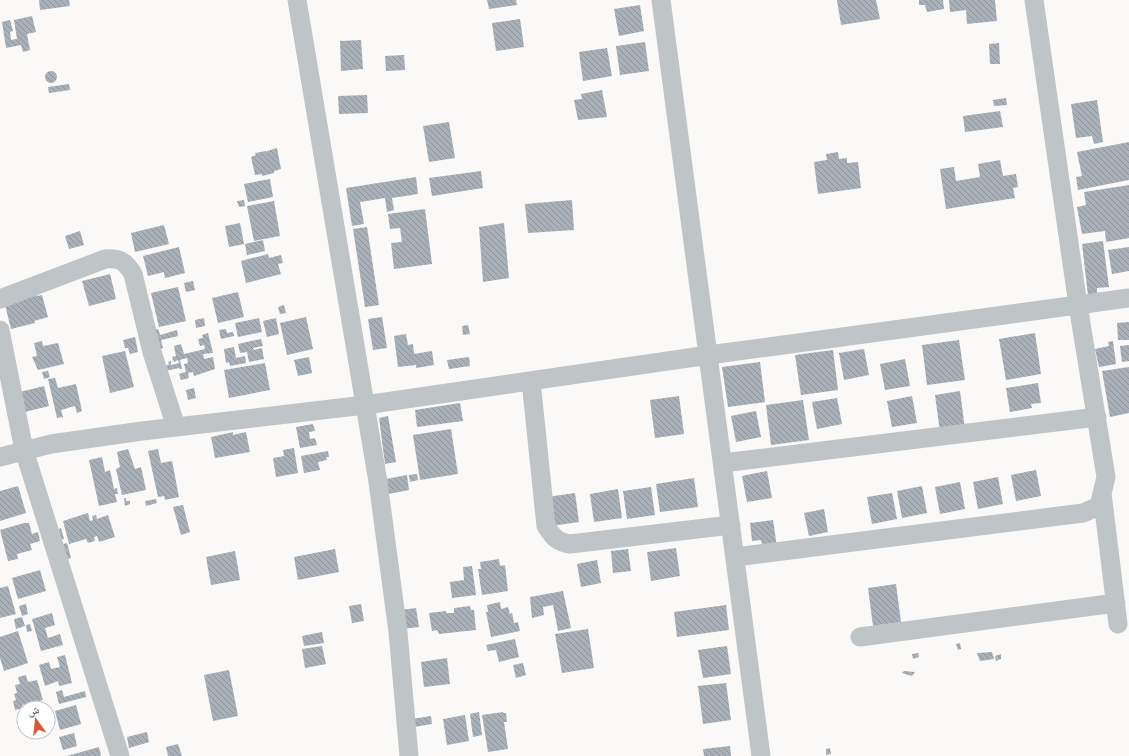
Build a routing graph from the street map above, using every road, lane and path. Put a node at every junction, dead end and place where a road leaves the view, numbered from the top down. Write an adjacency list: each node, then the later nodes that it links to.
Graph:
1 (297, 0): 10 (street)
2 (661, 0): 8 (street)
3 (1034, 0): 6 (street)
4 (1129, 298): 6 (street)
5 (0, 299): 12 (street)
6 (1078, 305): 8 (street); 11 (street)
7 (0, 330): 13 (street)
8 (709, 354): 9 (street); 15 (street)
9 (531, 380): 10 (street); 17 (street)
10 (365, 405): 12 (street); 23 (street)
11 (1097, 417): 15 (street); 16 (street)
12 (176, 427): 13 (street)
13 (24, 450): 14 (street); 22 (street)
14 (0, 456)
15 (723, 463): 17 (street)
16 (1102, 493): 18 (street); 19 (street)
17 (731, 525): 18 (street)
18 (736, 557): 24 (street)
19 (1116, 603): 20 (street); 21 (street)
20 (1118, 624)
21 (860, 637)
22 (120, 756)
23 (409, 756)
24 (761, 756)

